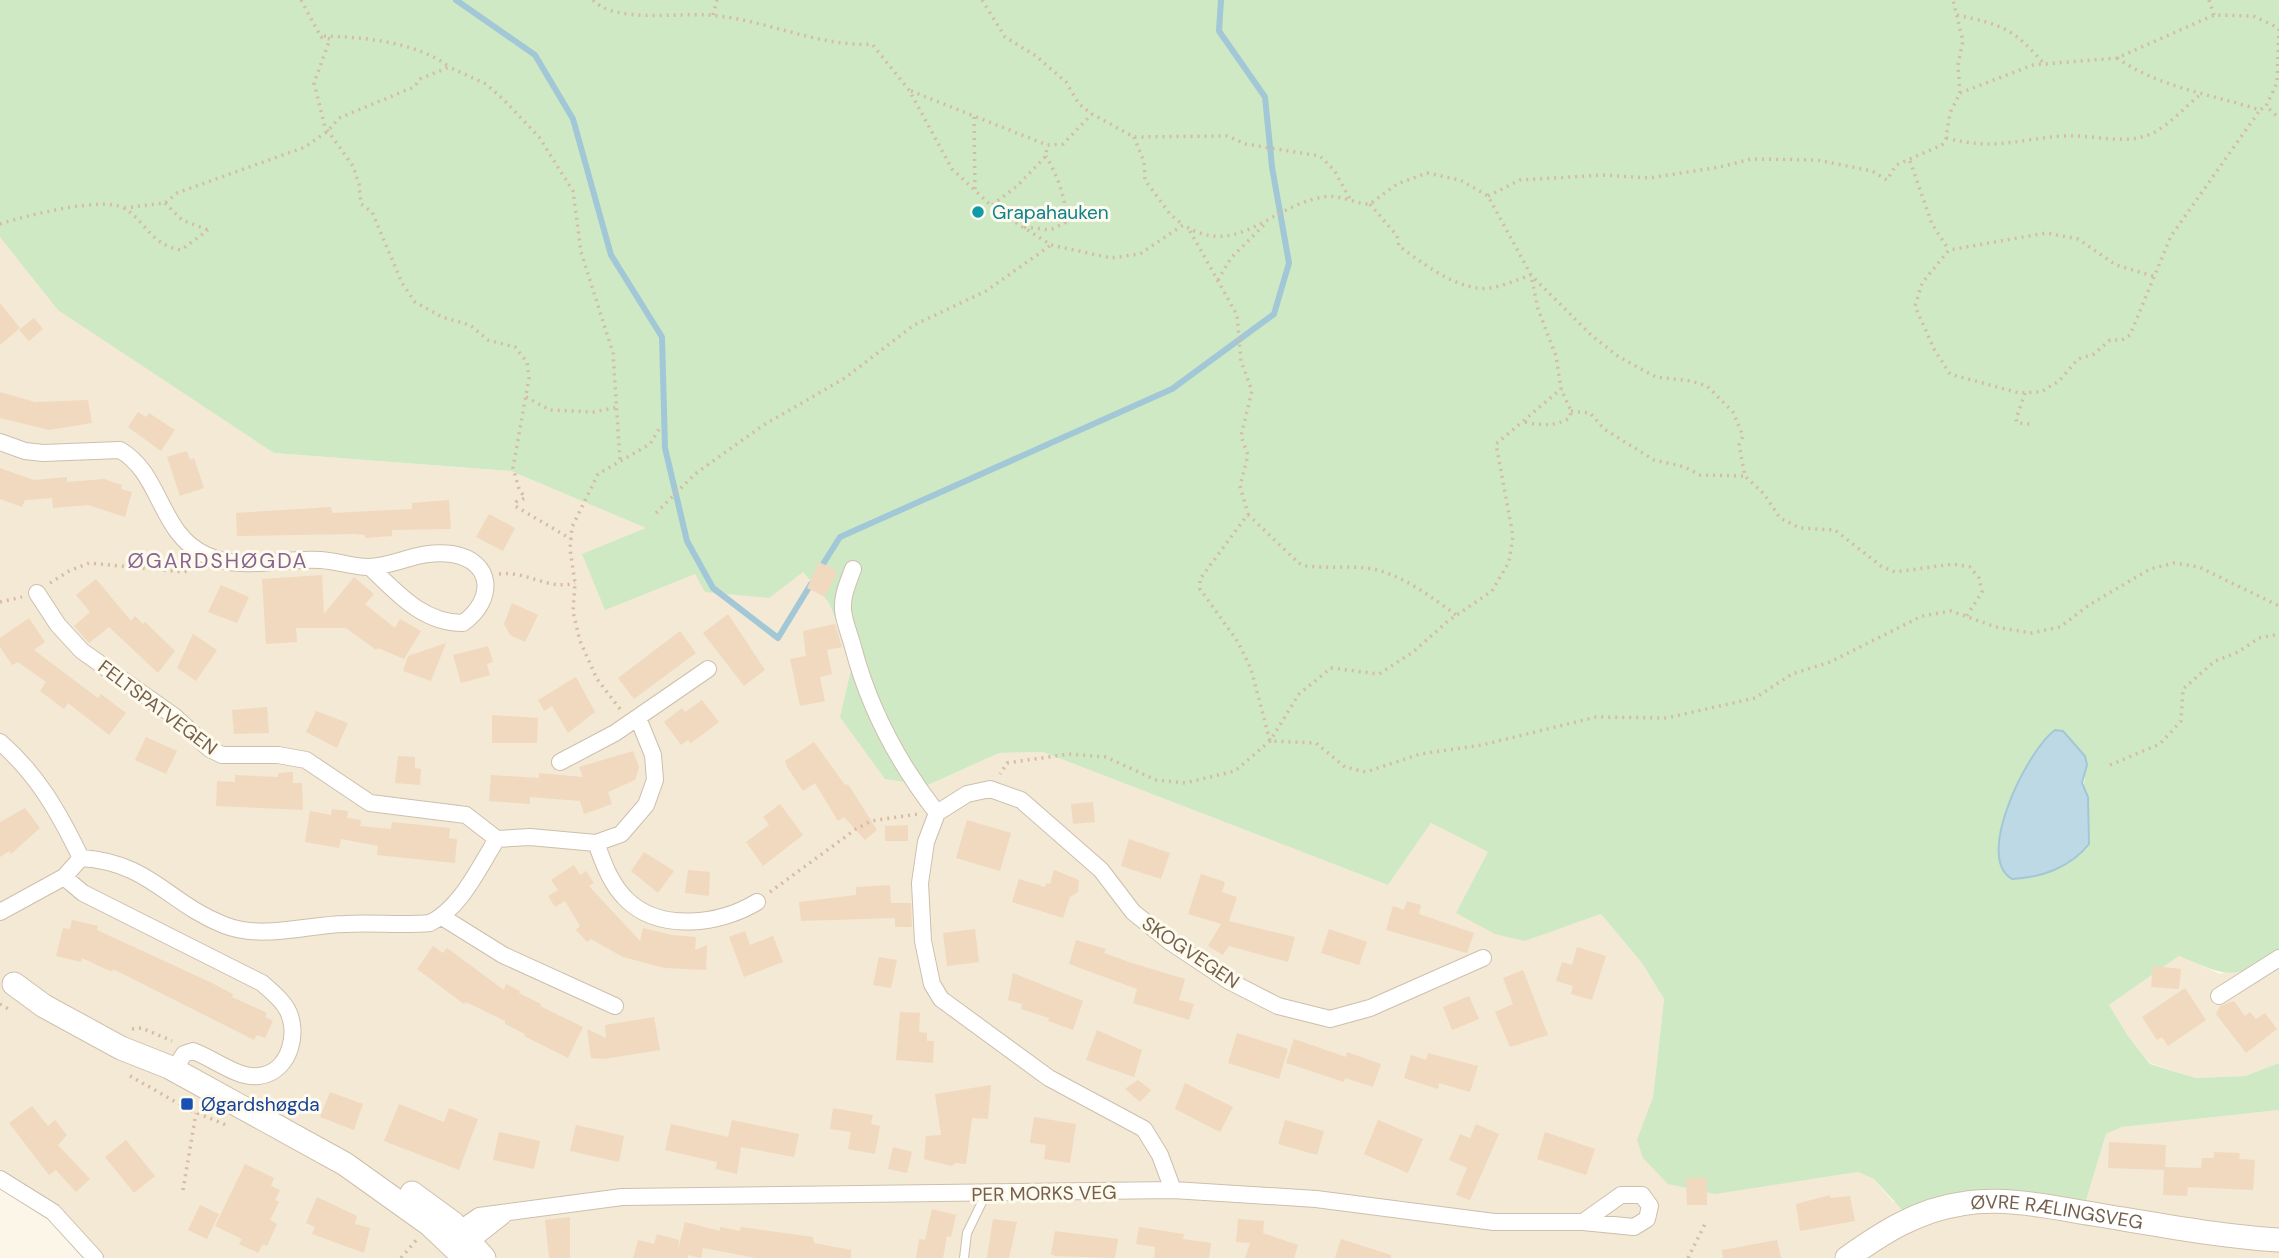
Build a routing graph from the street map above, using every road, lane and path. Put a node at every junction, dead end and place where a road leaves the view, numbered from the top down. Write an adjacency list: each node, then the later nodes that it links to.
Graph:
1 (301, 0): 11 (path)
2 (593, 0): 7 (path)
3 (718, 0): 7 (path)
4 (982, 0): 20 (path)
5 (1953, 0): 8 (path)
6 (2209, 0): 9 (path)
7 (713, 15): 15 (path)
8 (1957, 15): 13 (path); 16 (path)
9 (2214, 15): 10 (path); 12 (path)
10 (2279, 29): 18 (path)
11 (330, 38): 14 (path); 23 (path)
12 (2117, 58): 13 (path); 17 (path)
13 (2045, 65): 16 (path)
14 (449, 67): 23 (path); 49 (path)
15 (909, 90): 21 (path); 29 (path)
16 (1960, 93): 25 (path)
17 (2201, 94): 19 (path); 25 (path)
18 (2266, 106): 19 (path); 22 (path)
19 (2260, 110): 44 (path)
20 (1092, 114): 24 (path); 26 (path)
21 (974, 117): 26 (path); 29 (path)
22 (2279, 118)
23 (328, 131): 32 (path); 48 (path)
24 (1134, 137): 31 (path); 38 (path)
25 (1946, 138): 28 (path)
26 (1047, 145): 27 (path)
27 (1046, 156): 34 (path); 39 (path)
28 (1910, 161): 30 (path); 42 (path)
29 (975, 191): 34 (path)
30 (1488, 196): 33 (path); 43 (path)
31 (1350, 199): 33 (path); 36 (path)
32 (164, 203): 35 (path); 35 (path)
33 (1370, 204): 43 (path)
34 (991, 205): 39 (path)
35 (124, 208): 37 (path)
36 (1270, 219): 40 (path); 45 (path)
37 (0, 224)
38 (1183, 225): 40 (path); 41 (path)
39 (1023, 227): 41 (path)
40 (1189, 229): 45 (path)
41 (1051, 244): 57 (path)
42 (1949, 250): 44 (path); 47 (path)
43 (1531, 275): 46 (path); 56 (path)
44 (2154, 276): 47 (path)
45 (1218, 280): 58 (path)
46 (1561, 389): 50 (path); 51 (path)
47 (2025, 393): 52 (path)
48 (526, 397): 49 (path); 59 (path)
49 (619, 407): 55 (path)
50 (1571, 411): 51 (path); 56 (path)
51 (1525, 422): 68 (path)
52 (2031, 424)
53 (659, 429): 55 (path)
54 (0, 442): 60 (street)
55 (620, 460): 59 (path)
56 (1745, 476): 69 (path)
57 (656, 513)
58 (1248, 514): 68 (path); 73 (path)
59 (571, 539): 64 (path)
60 (219, 560): 61 (street); 65 (path)
61 (370, 567): 63 (street); 63 (street)
62 (853, 569): 78 (street)
63 (483, 576): 64 (path)
64 (575, 583): 72 (path)
65 (37, 593): 66 (path); 79 (street, FELTSPATVEGEN)
66 (0, 602)
67 (2279, 606): 69 (path)
68 (1456, 615): 73 (path)
69 (1966, 617): 73 (path)
70 (2279, 634): 76 (path)
71 (708, 669): 72 (street)
72 (638, 718): 75 (street); 80 (street)
73 (1270, 741): 77 (path)
74 (0, 742): 81 (street)
75 (560, 762)
76 (2110, 765)
77 (990, 789): 78 (street); 86 (street, SKOGVEGEN)
78 (937, 813): 83 (path); 100 (street)
79 (497, 839): 80 (street); 85 (street)
80 (596, 843): 83 (street)
81 (81, 858): 82 (street); 85 (street)
82 (64, 877): 84 (street); 94 (street)
83 (757, 902)
84 (0, 912)
85 (442, 917): 91 (street)
86 (1483, 958)
87 (2279, 958): 89 (street)
88 (7, 981): 95 (main road)
89 (2219, 996)
90 (0, 1004): 92 (path)
91 (615, 1006)
92 (15, 1012)
93 (132, 1030): 94 (path)
94 (189, 1051): 95 (street)
95 (172, 1068): 107 (main road)
96 (121, 1071): 97 (path)
97 (196, 1113): 98 (path); 101 (path)
98 (230, 1126)
99 (0, 1178): 108 (street)
100 (1173, 1190): 102 (street, PER MORKS VEG); 103 (street, PER MORKS VEG)
101 (183, 1191)
102 (986, 1194): 107 (street, PER MORKS VEG); 110 (lane)
103 (1583, 1222)
104 (1706, 1222): 111 (path)
105 (413, 1228): 109 (path)
106 (2279, 1240): 112 (main road, ØVRE RÆLINGSVEG)
107 (467, 1247)
108 (94, 1258)
109 (401, 1258)
110 (964, 1258)
111 (1688, 1258)
112 (1847, 1258)

